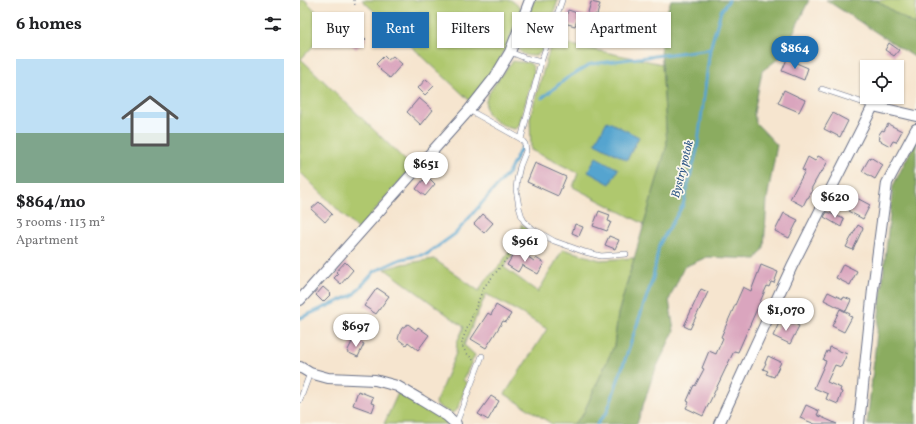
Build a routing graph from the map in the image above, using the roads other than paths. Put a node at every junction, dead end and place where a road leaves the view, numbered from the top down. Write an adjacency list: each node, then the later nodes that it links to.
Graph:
1 (530, 0): 3 (street)
2 (562, 0): 4 (lane)
3 (510, 52): 4 (lane); 7 (street)
4 (541, 62): 10 (lane)
5 (822, 89): 6 (lane)
6 (873, 106): 8 (street); 18 (street)
7 (469, 110): 10 (lane); 12 (street)
8 (916, 116)
9 (916, 129): 19 (street)
10 (521, 139): 11 (lane)
11 (626, 254)
12 (300, 300)
13 (482, 356): 17 (lane)
14 (300, 367): 15 (street)
15 (310, 373): 16 (lane); 17 (street)
16 (300, 400)
17 (456, 424)
18 (719, 424)
19 (859, 424)

